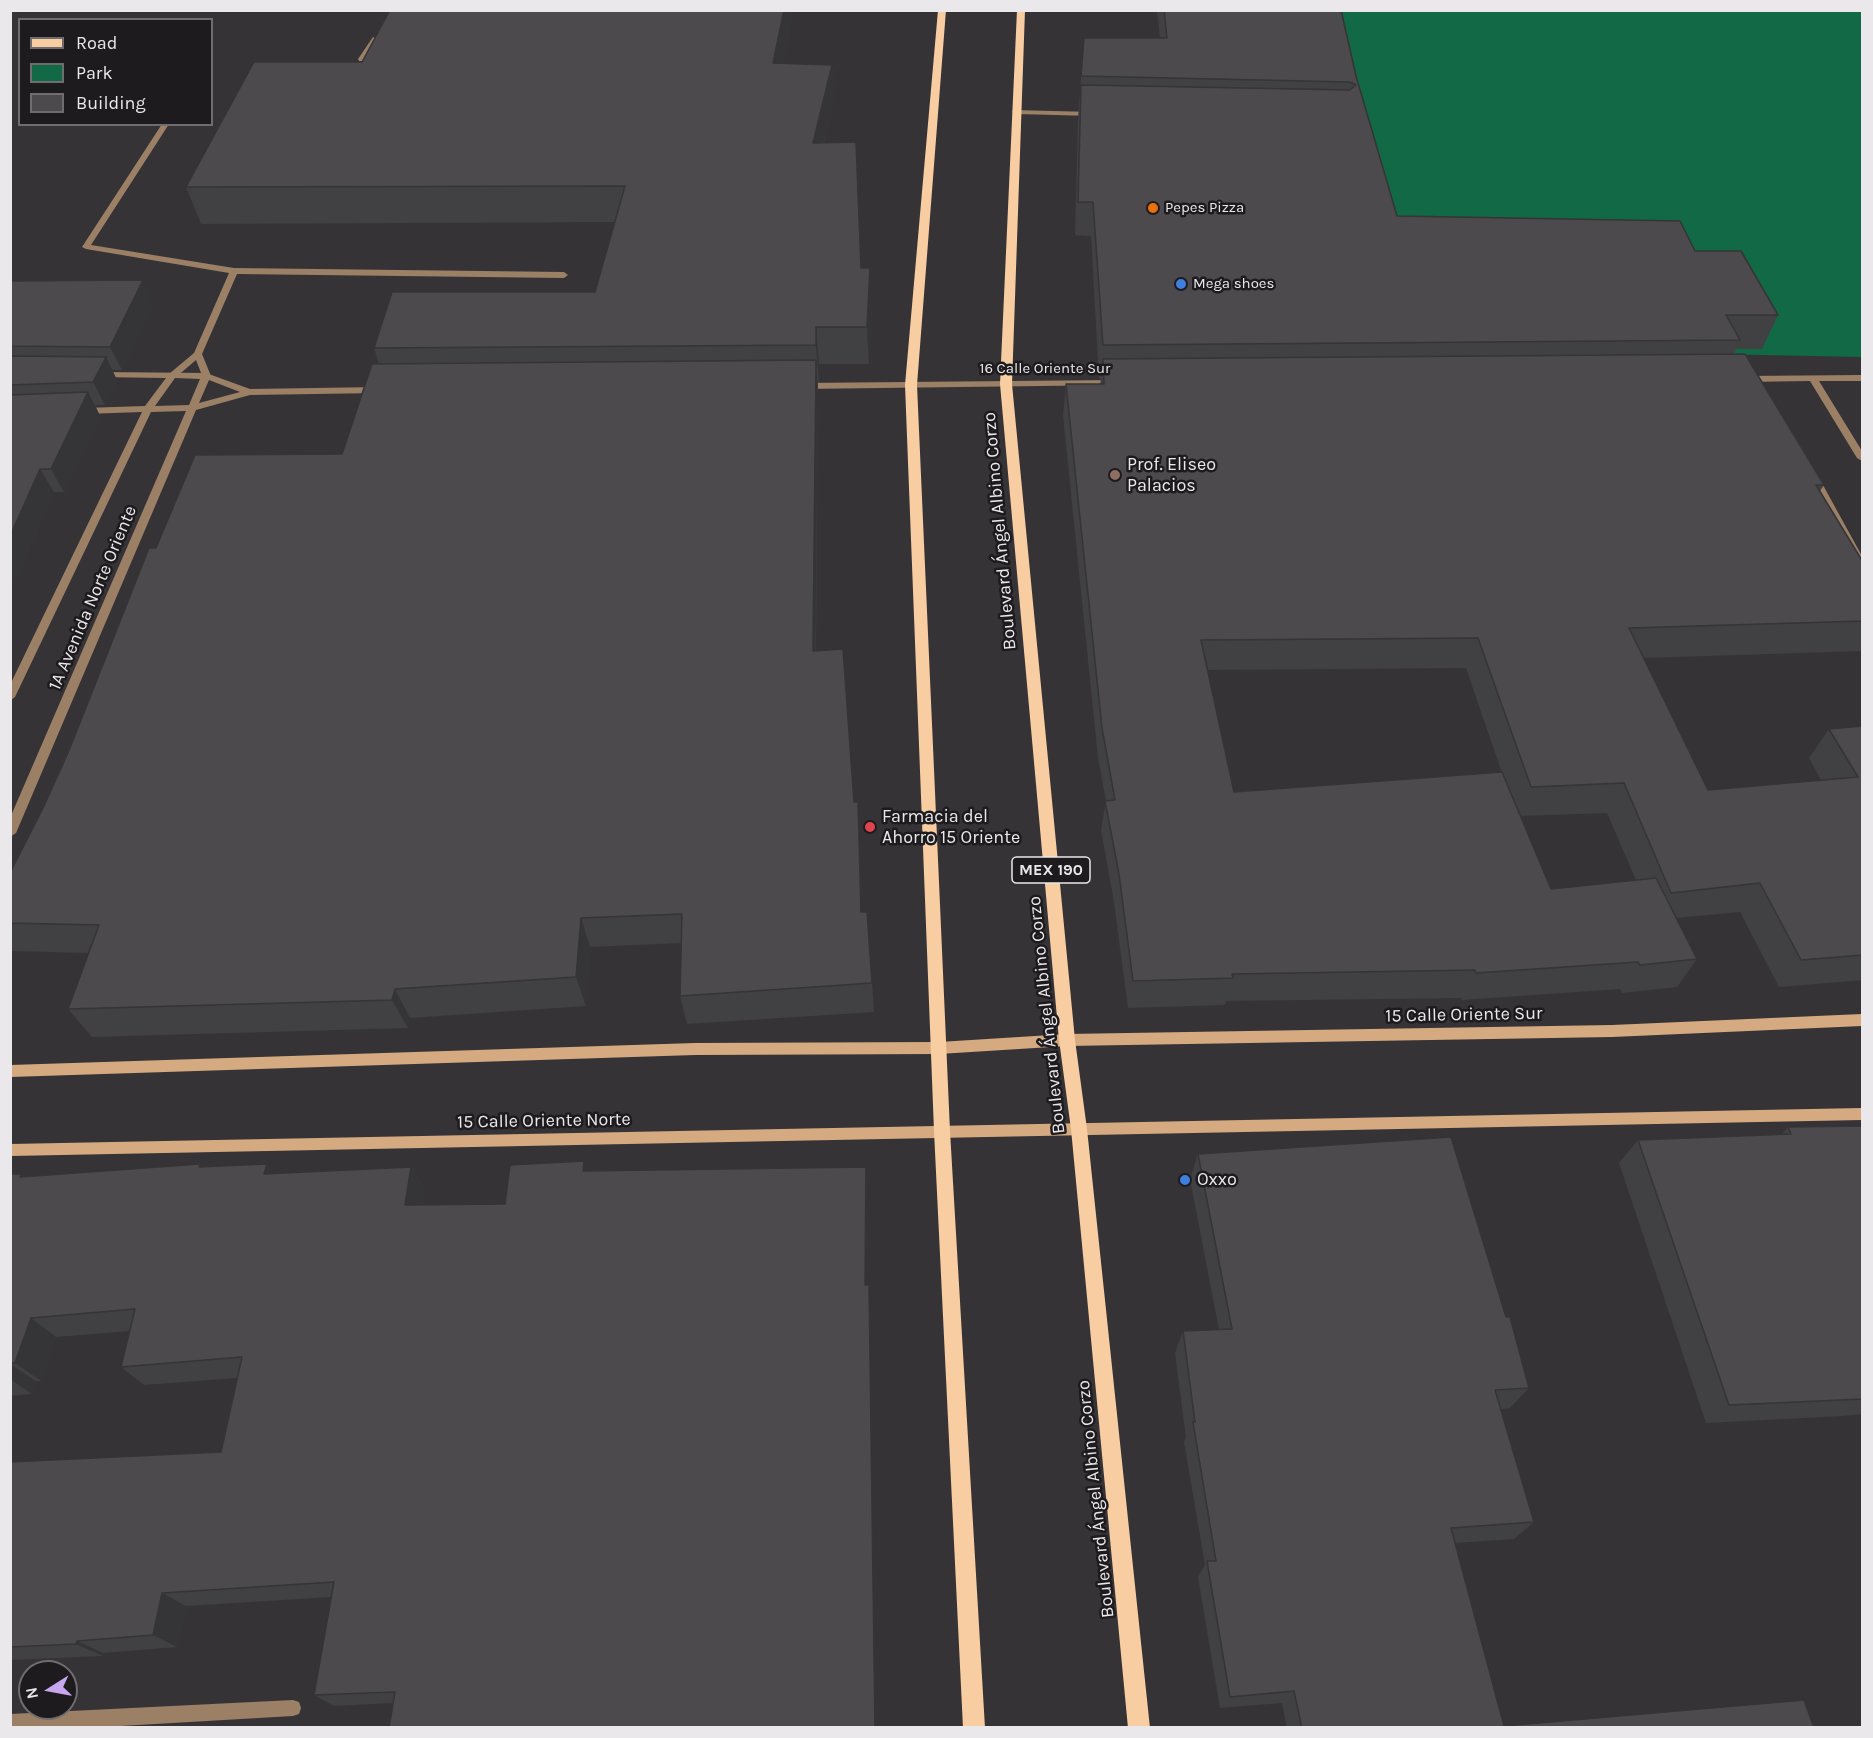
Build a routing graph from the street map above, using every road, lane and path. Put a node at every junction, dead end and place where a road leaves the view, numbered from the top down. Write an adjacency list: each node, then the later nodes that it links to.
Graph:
1 (942, 10): 20 (main road)
2 (1021, 10): 5 (main road, Boulevard Ángel Albino Corzo / MEX 190)
3 (382, 30): 4 (street)
4 (362, 59)
5 (1016, 112): 6 (street); 19 (main road, Boulevard Ángel Albino Corzo / MEX 190)
6 (1098, 114)
7 (165, 126): 8 (street)
8 (234, 271): 9 (street); 10 (street)
9 (564, 274)
10 (198, 354): 12 (street, 1A Avenida Norte Oriente); 13 (street)
11 (91, 375): 12 (street)
12 (172, 376): 13 (street); 26 (street, 1A Avenida Norte Oriente)
13 (206, 376): 24 (street); 25 (street, 1A Avenida Norte Oriente)
14 (1759, 378): 15 (street); 17 (street); 22 (street)
15 (1813, 378): 16 (street); 28 (street)
16 (1863, 378)
17 (1735, 379)
18 (1125, 383): 19 (street, 16 Calle Oriente Sur)
19 (1006, 384): 20 (street, 16 Calle Oriente Sur); 34 (main road, Boulevard Ángel Albino Corzo / MEX 190)
20 (911, 385): 21 (street, 16 Calle Oriente Sur); 35 (main road)
21 (793, 386)
22 (1764, 389)
23 (391, 390): 24 (street)
24 (250, 392): 25 (street)
25 (193, 408): 26 (street); 32 (street, 1A Avenida Norte Oriente)
26 (147, 409): 27 (street); 31 (street, 1A Avenida Norte Oriente)
27 (68, 412)
28 (1863, 458)
29 (1811, 471): 30 (street)
30 (1863, 564)
31 (10, 697)
32 (10, 833)
33 (1863, 1020): 34 (main road, 15 Calle Oriente Sur)
34 (1067, 1040): 35 (main road); 38 (main road, Boulevard Ángel Albino Corzo / MEX 190)
35 (939, 1047): 36 (main road); 39 (main road)
36 (10, 1071)
37 (1863, 1114): 38 (main road)
38 (1079, 1129): 39 (main road, 15 Calle Oriente Norte); 44 (main road, Boulevard Ángel Albino Corzo / MEX 190)
39 (942, 1131): 40 (main road, 15 Calle Oriente Norte); 43 (main road)
40 (10, 1150)
41 (293, 1708): 42 (street)
42 (10, 1723)
43 (974, 1728)
44 (1139, 1728)

